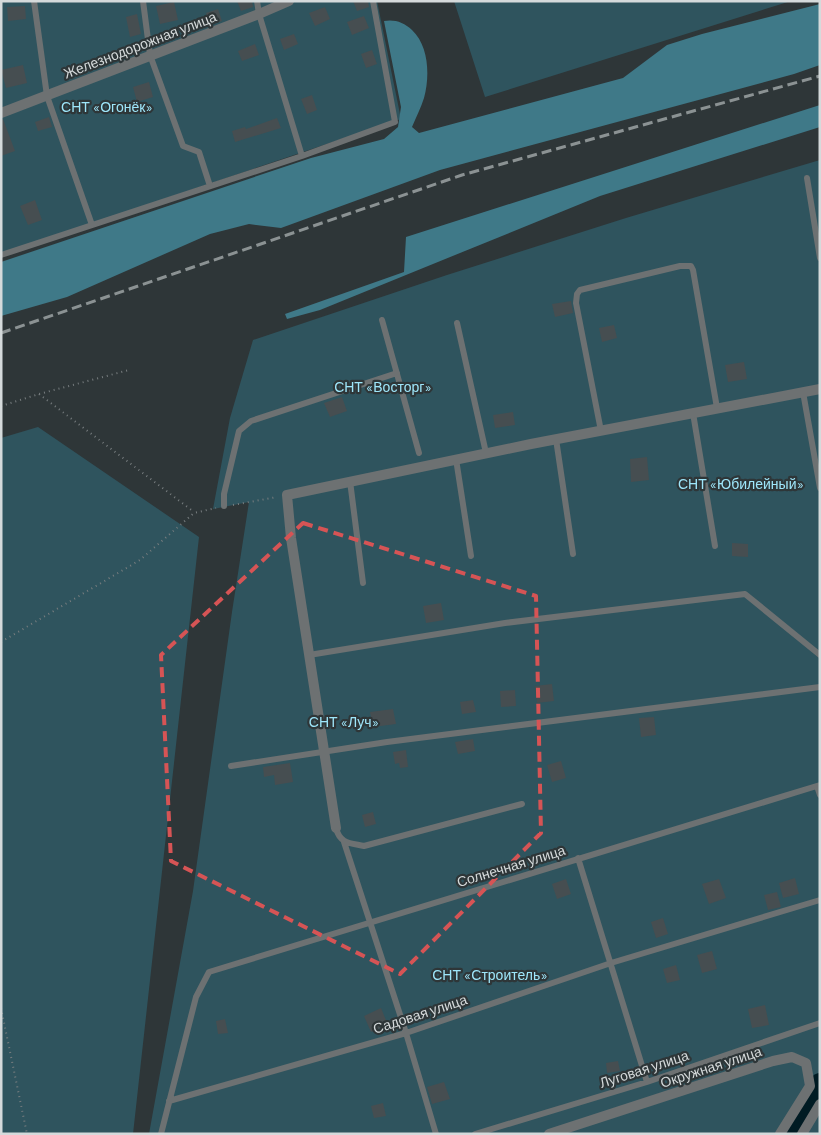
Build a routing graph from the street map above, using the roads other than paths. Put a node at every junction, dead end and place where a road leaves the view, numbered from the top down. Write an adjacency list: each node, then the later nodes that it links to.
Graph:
1 (34, 1): 8 (lane)
2 (143, 1): 7 (lane)
3 (257, 1): 6 (lane)
4 (289, 1): 6 (street, Железнодорожная улица)
5 (373, 1): 10 (lane)
6 (259, 14): 7 (street, Железнодорожная улица); 10 (lane)
7 (150, 55): 8 (street, Железнодорожная улица); 12 (lane)
8 (48, 96): 9 (street, Железнодорожная улица); 13 (lane)
9 (1, 113)
10 (302, 156): 12 (lane)
11 (807, 178): 15 (lane)
12 (210, 186): 13 (lane)
13 (92, 225): 14 (lane)
14 (1, 255)
15 (820, 258)
16 (382, 320): 18 (lane)
17 (457, 323): 26 (lane)
18 (397, 373): 25 (lane); 30 (lane)
19 (820, 389): 20 (street)
20 (803, 392): 21 (street); 29 (lane)
21 (717, 408): 22 (street); 23 (lane)
22 (693, 413): 23 (street); 31 (lane)
23 (601, 430): 24 (street)
24 (556, 439): 26 (street); 32 (lane)
25 (419, 453)
26 (486, 453): 27 (street)
27 (456, 459): 28 (street); 33 (lane)
28 (350, 482): 34 (lane); 35 (street)
29 (820, 488)
30 (224, 506)
31 (715, 546)
32 (573, 554)
33 (471, 556)
34 (363, 583)
35 (309, 655): 36 (lane); 38 (street)
36 (820, 655)
37 (820, 687): 38 (lane)
38 (323, 752): 39 (lane); 43 (street)
39 (231, 766)
40 (818, 785): 41 (lane); 45 (lane, Солнечная улица)
41 (820, 795)
42 (522, 804): 44 (lane)
43 (336, 828): 44 (lane)
44 (344, 842): 47 (lane)
45 (578, 858): 47 (lane, Солнечная улица); 48 (lane)
46 (820, 900): 48 (lane, Садовая улица)
47 (370, 923): 50 (lane); 52 (lane, Солнечная улица)
48 (611, 963): 50 (lane, Садовая улица); 51 (lane)
49 (820, 1023): 51 (lane, Луговая улица)
50 (406, 1033): 52 (lane, Садовая улица); 56 (lane)
51 (647, 1082): 57 (lane, Луговая улица)
52 (169, 1101): 55 (lane)
53 (820, 1104): 60 (street)
54 (569, 1131): 58 (street, Окружная улица); 59 (street, Окружная улица)
55 (161, 1134)
56 (436, 1134)
57 (475, 1134)
58 (550, 1134)
59 (780, 1134)
60 (802, 1134)

